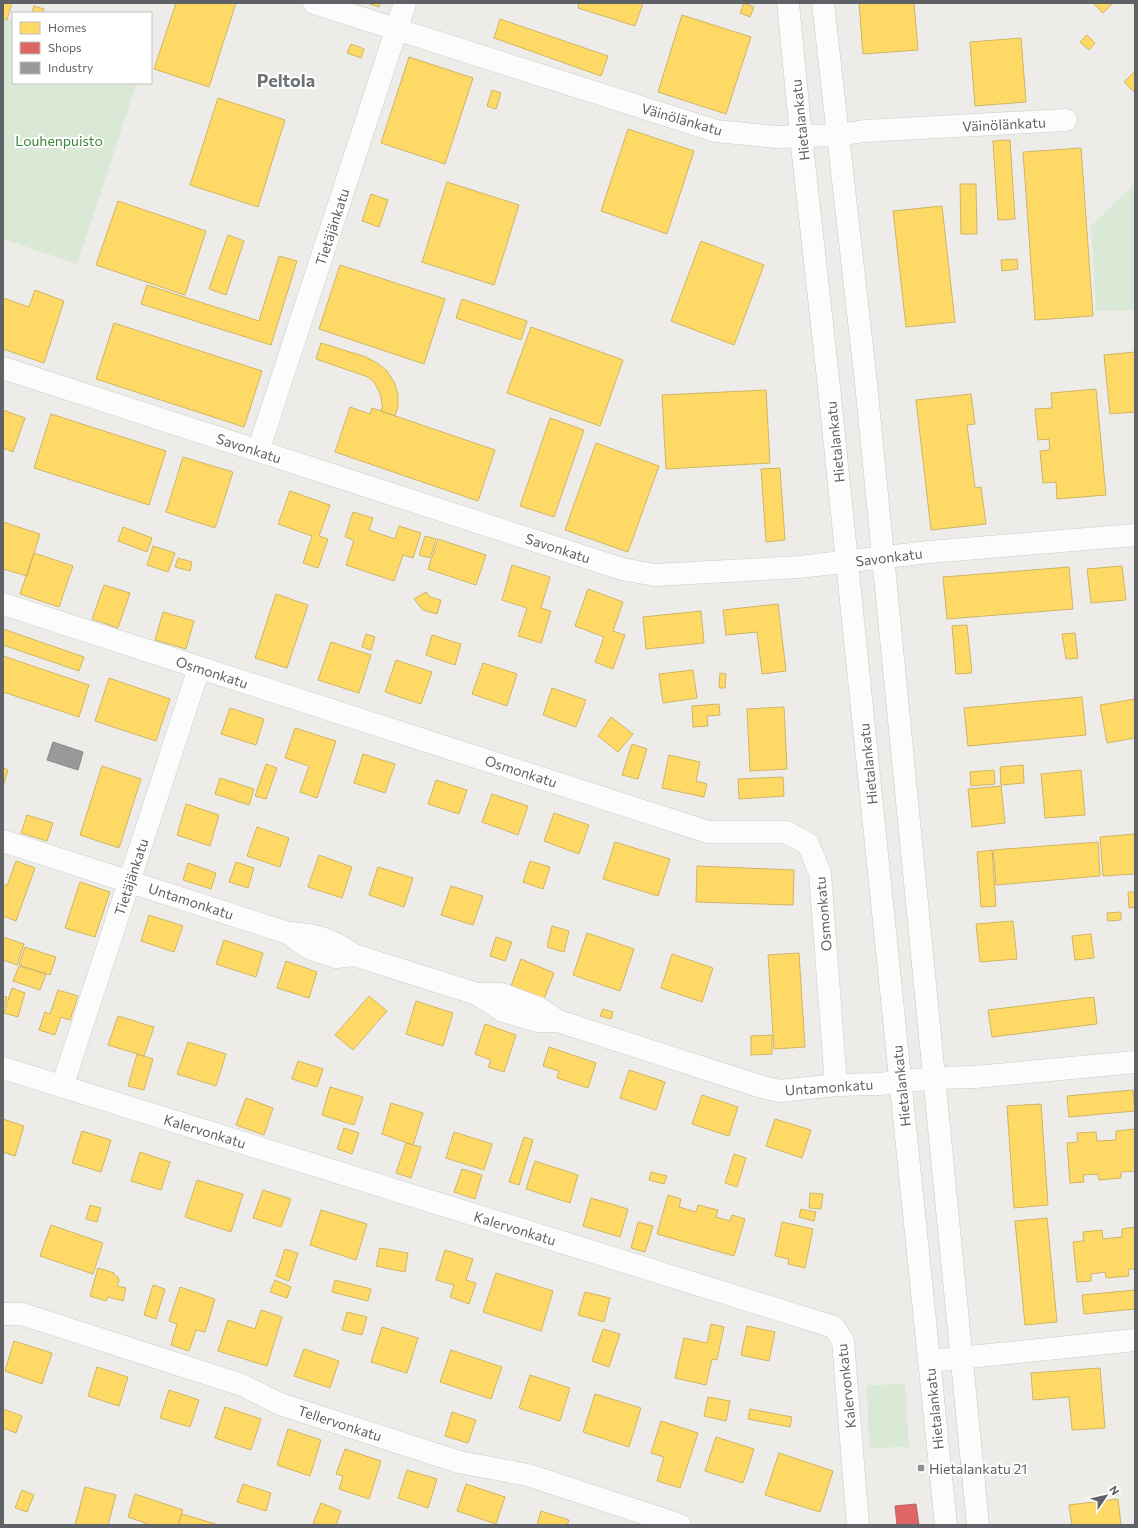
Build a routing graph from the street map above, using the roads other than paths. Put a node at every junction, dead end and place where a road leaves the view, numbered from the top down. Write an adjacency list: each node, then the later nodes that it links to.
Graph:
1 (314, 3): 5 (street, Väinölänkatu)
2 (405, 3): 5 (street, Tietäjänkatu)
3 (788, 3): 8 (street, Hietalankatu)
4 (823, 3): 7 (street)
5 (396, 29): 8 (street, Väinölänkatu); 10 (street, Tietäjänkatu)
6 (1066, 120): 7 (street, Väinölänkatu)
7 (838, 135): 8 (street, Väinölänkatu); 12 (street)
8 (801, 136): 13 (street, Hietalankatu)
9 (3, 368): 10 (street, Savonkatu)
10 (258, 451): 13 (street, Savonkatu)
11 (1135, 535): 12 (street, Savonkatu)
12 (883, 558): 13 (street, Savonkatu); 20 (street)
13 (847, 562): 21 (street, Hietalankatu)
14 (3, 604): 15 (street, Osmonkatu)
15 (199, 668): 17 (street, Tietäjänkatu); 22 (street, Osmonkatu)
16 (3, 840): 17 (street, Untamonkatu)
17 (130, 882): 22 (street, Untamonkatu); 23 (street, Tietäjänkatu)
18 (1135, 1062): 20 (street, Untamonkatu)
19 (3, 1068): 23 (street, Kalervonkatu)
20 (935, 1078): 21 (street, Untamonkatu); 26 (street)
21 (901, 1081): 22 (street, Untamonkatu); 27 (street, Hietalankatu)
22 (836, 1086)
23 (62, 1087): 29 (street, Kalervonkatu)
24 (3, 1314): 28 (street, Tellervonkatu)
25 (1135, 1340): 26 (street)
26 (962, 1358): 27 (street); 31 (street)
27 (930, 1361): 30 (street, Hietalankatu)
28 (680, 1525)
29 (858, 1525)
30 (946, 1525)
31 (978, 1525)

